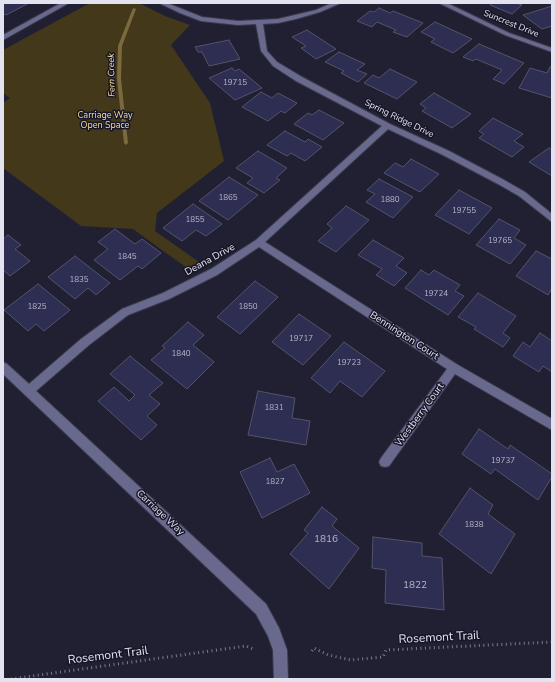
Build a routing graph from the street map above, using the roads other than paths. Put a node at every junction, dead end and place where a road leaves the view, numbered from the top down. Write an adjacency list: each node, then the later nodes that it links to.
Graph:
1 (66, 3): 6 (street)
2 (162, 3): 5 (street)
3 (338, 3): 5 (street)
4 (442, 3): 7 (street, Suncrest Drive)
5 (259, 22): 8 (street, Spring Ridge Drive)
6 (3, 38)
7 (552, 50)
8 (387, 126): 9 (street, Spring Ridge Drive); 10 (street, Deana Drive)
9 (552, 219)
10 (259, 242): 12 (street, Bennington Court); 13 (street, Deana Drive)
11 (3, 367): 13 (street, Carriage Way)
12 (454, 368): 14 (street, Bennington Court); 15 (street, Westberry Court)
13 (29, 391): 16 (street, Carriage Way)
14 (552, 425)
15 (386, 462)
16 (281, 679)

